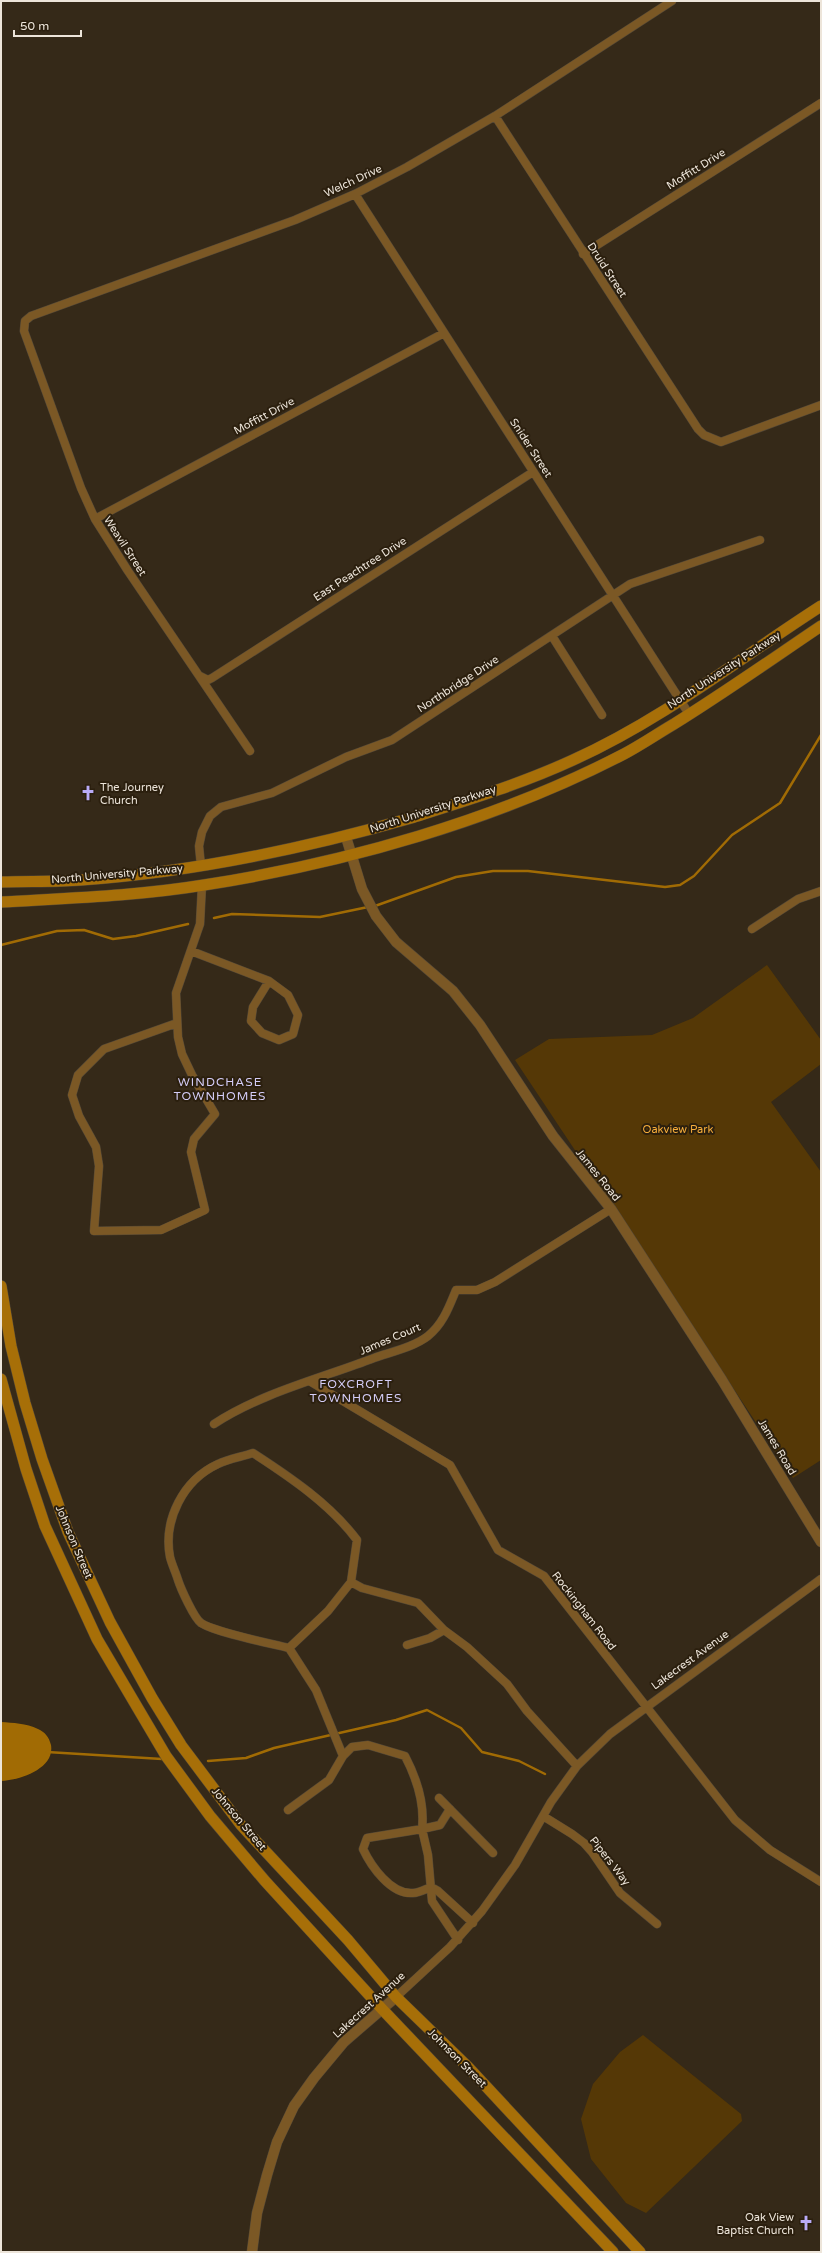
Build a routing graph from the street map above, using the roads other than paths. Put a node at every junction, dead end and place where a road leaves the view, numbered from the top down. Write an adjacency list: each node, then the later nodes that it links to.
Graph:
1 (672, 1): 3 (street, Welch Drive)
2 (821, 103): 5 (street, Moffitt Drive)
3 (495, 116): 4 (street, Welch Drive); 5 (street, Druid Street)
4 (355, 194): 6 (street, Welch Drive); 7 (street, Snider Street)
5 (583, 254): 8 (street, Druid Street)
6 (24, 331): 10 (street, Weavil Street)
7 (444, 333): 9 (street, Snider Street); 10 (street, Moffitt Drive)
8 (821, 406)
9 (533, 472): 12 (street, Snider Street); 16 (street, East Peachtree Drive)
10 (95, 519): 16 (street, Weavil Street)
11 (760, 540): 12 (street, Northbridge Drive)
12 (612, 594): 15 (street, Northbridge Drive); 17 (street, Snider Street)
13 (821, 606): 17 (main road, North University Parkway)
14 (821, 626): 18 (main road, North University Parkway)
15 (552, 636): 19 (street); 23 (street, Northbridge Drive)
16 (199, 676): 20 (street, Weavil Street)
17 (680, 700): 18 (street, Snider Street); 21 (main road, North University Parkway)
18 (689, 714): 22 (main road, North University Parkway)
19 (602, 715)
20 (250, 751)
21 (346, 837): 22 (street, James Road); 23 (main road, North University Parkway)
22 (351, 854): 25 (main road, North University Parkway); 32 (street, James Road)
23 (201, 866): 24 (main road, North University Parkway)
24 (1, 882)
25 (202, 885): 27 (main road, North University Parkway); 29 (street)
26 (821, 891): 28 (street)
27 (1, 902)
28 (752, 929)
29 (191, 951): 30 (street); 31 (street)
30 (269, 981): 30 (street)
31 (177, 1023): 31 (street)
32 (611, 1209): 35 (street, James Court); 37 (street, James Road)
33 (1, 1286): 57 (main road, Johnson Street)
34 (1, 1379): 58 (main road, Johnson Street)
35 (311, 1382): 36 (street, James Court); 43 (street, Rockingham Road)
36 (214, 1424)
37 (821, 1542)
38 (821, 1579): 43 (street, Lakecrest Avenue)
39 (351, 1582): 40 (street); 42 (street); 42 (street)
40 (444, 1630): 41 (street); 45 (street)
41 (406, 1645)
42 (289, 1648): 44 (street)
43 (646, 1708): 45 (street, Lakecrest Avenue); 52 (street, Rockingham Road)
44 (343, 1756): 48 (street); 50 (street)
45 (577, 1766): 49 (street, Lakecrest Avenue)
46 (439, 1798): 47 (street)
47 (450, 1809): 50 (street); 51 (street)
48 (288, 1810)
49 (543, 1816): 54 (street, Lakecrest Avenue); 55 (street, Pipers Way)
50 (422, 1829): 53 (street); 53 (street)
51 (493, 1853)
52 (821, 1882)
53 (431, 1887): 54 (street); 56 (street)
54 (473, 1922): 56 (street, Lakecrest Avenue)
55 (657, 1924)
56 (458, 1940): 57 (street, Lakecrest Avenue)
57 (396, 1996): 58 (street, Lakecrest Avenue); 61 (main road, Johnson Street)
58 (382, 2009): 59 (street, Lakecrest Avenue); 60 (main road, Johnson Street)
59 (252, 2252)
60 (613, 2252)
61 (640, 2252)

